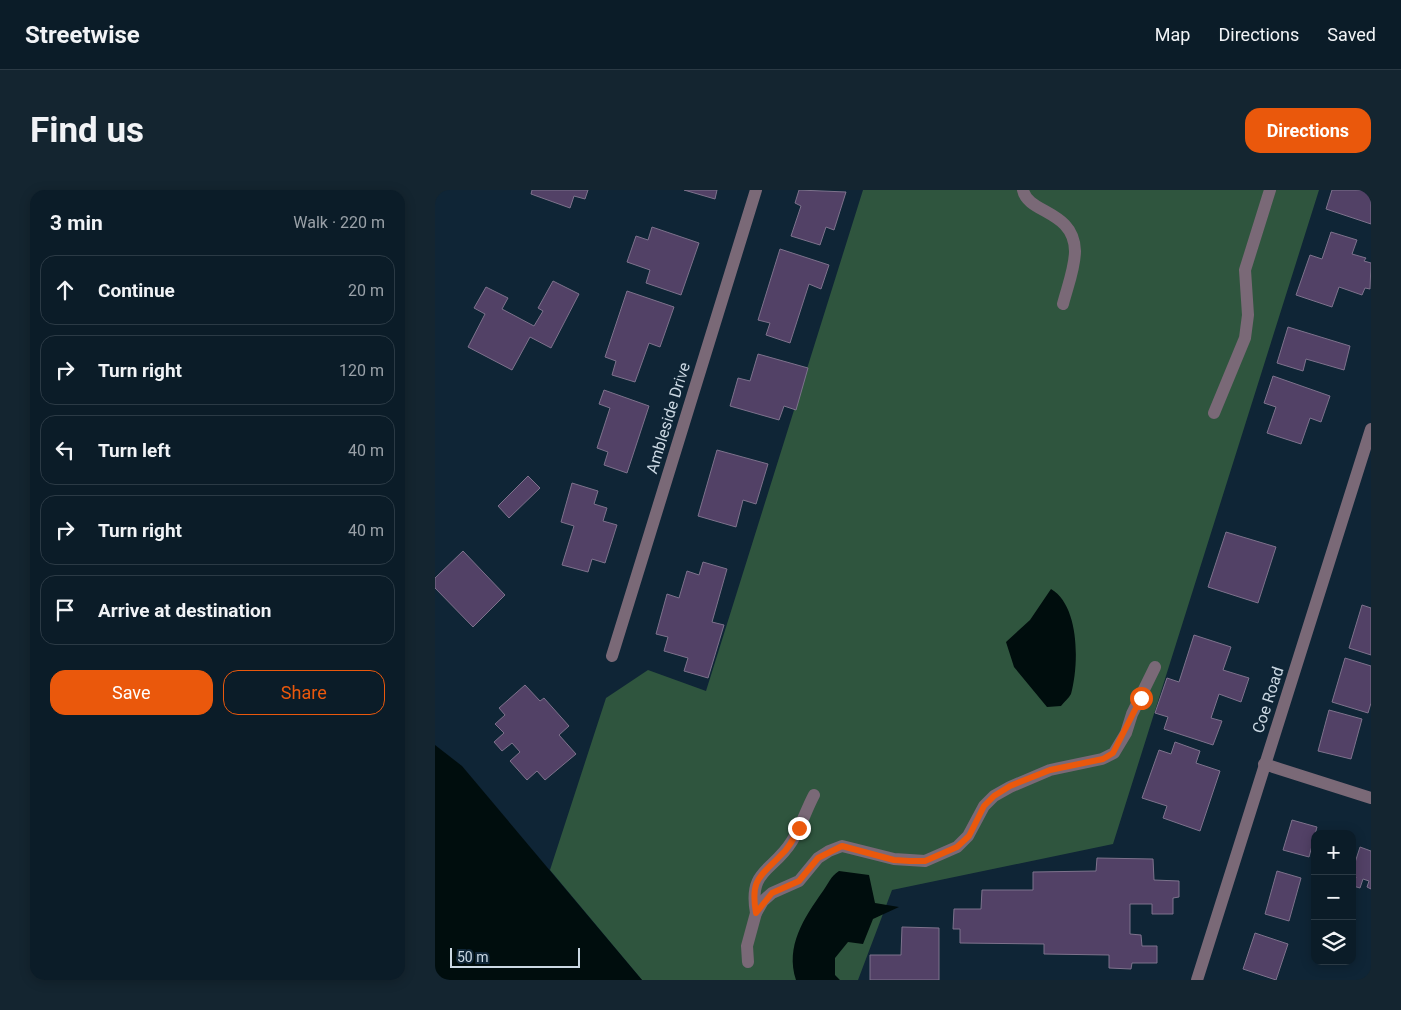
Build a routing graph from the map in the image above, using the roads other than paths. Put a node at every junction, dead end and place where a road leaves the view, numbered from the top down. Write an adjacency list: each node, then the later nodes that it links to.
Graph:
1 (756, 190): 7 (street, Ambleside Drive)
2 (1023, 190): 4 (street)
3 (1270, 190): 5 (street)
4 (1063, 304)
5 (1215, 413)
6 (1371, 429): 9 (street, Coe Road)
7 (612, 656)
8 (1155, 667): 12 (street)
9 (1264, 764): 11 (street); 14 (street, Coe Road)
10 (813, 795): 12 (street)
11 (1371, 798)
12 (756, 913): 13 (street)
13 (748, 962)
14 (1197, 980)

